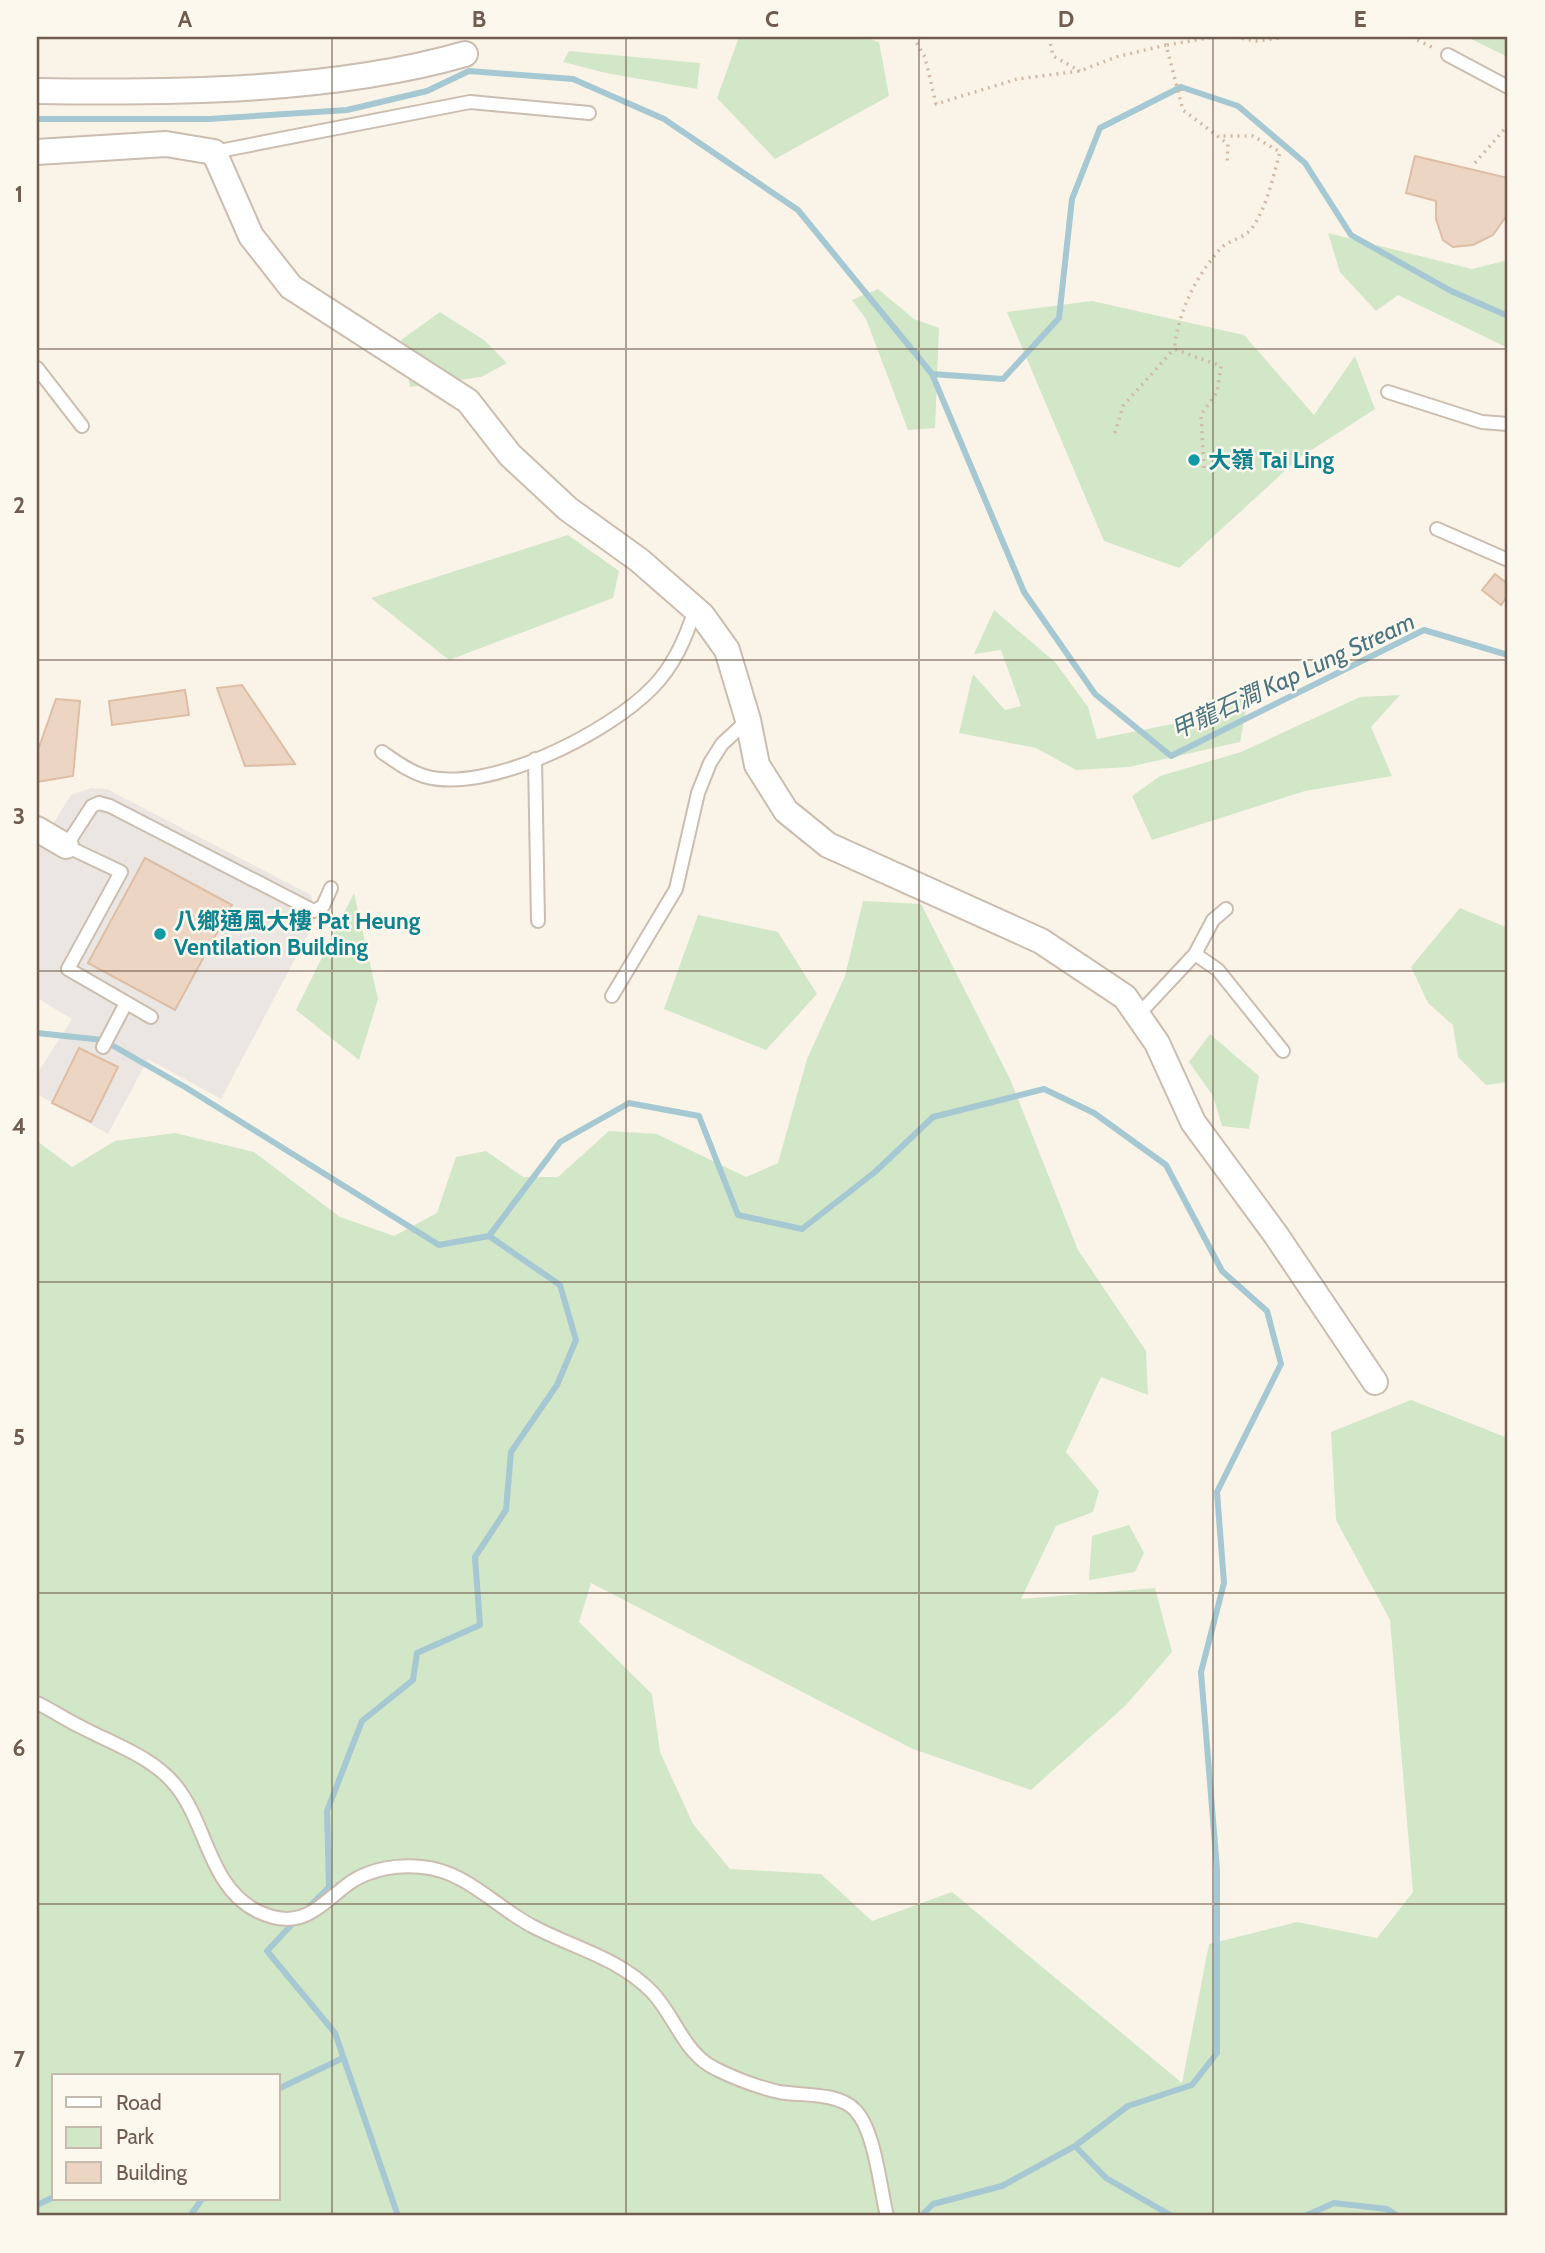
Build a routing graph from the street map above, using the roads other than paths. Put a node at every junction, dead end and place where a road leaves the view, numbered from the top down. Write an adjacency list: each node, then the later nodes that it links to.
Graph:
1 (465, 54): 4 (street)
2 (1448, 55): 3 (lane)
3 (1508, 87)
4 (37, 91)
5 (589, 113): 7 (lane)
6 (37, 152): 7 (street)
7 (214, 152): 14 (street)
8 (37, 368): 11 (lane)
9 (1388, 392): 10 (lane)
10 (1508, 424)
11 (82, 426)
12 (1437, 529): 13 (lane)
13 (1508, 560)
14 (695, 609): 15 (street); 17 (lane)
15 (748, 720): 24 (lane); 26 (street)
16 (382, 751): 17 (lane)
17 (535, 759): 22 (lane)
18 (37, 829): 19 (street)
19 (66, 846): 20 (lane); 25 (lane)
20 (331, 888)
21 (1226, 909): 23 (lane)
22 (538, 921)
23 (1195, 954): 26 (lane); 29 (lane)
24 (612, 996)
25 (127, 1003): 27 (lane); 28 (lane)
26 (1138, 1015): 30 (street)
27 (151, 1017)
28 (103, 1047)
29 (1283, 1051)
30 (1375, 1382)
31 (37, 1703): 32 (lane)
32 (887, 2216)

